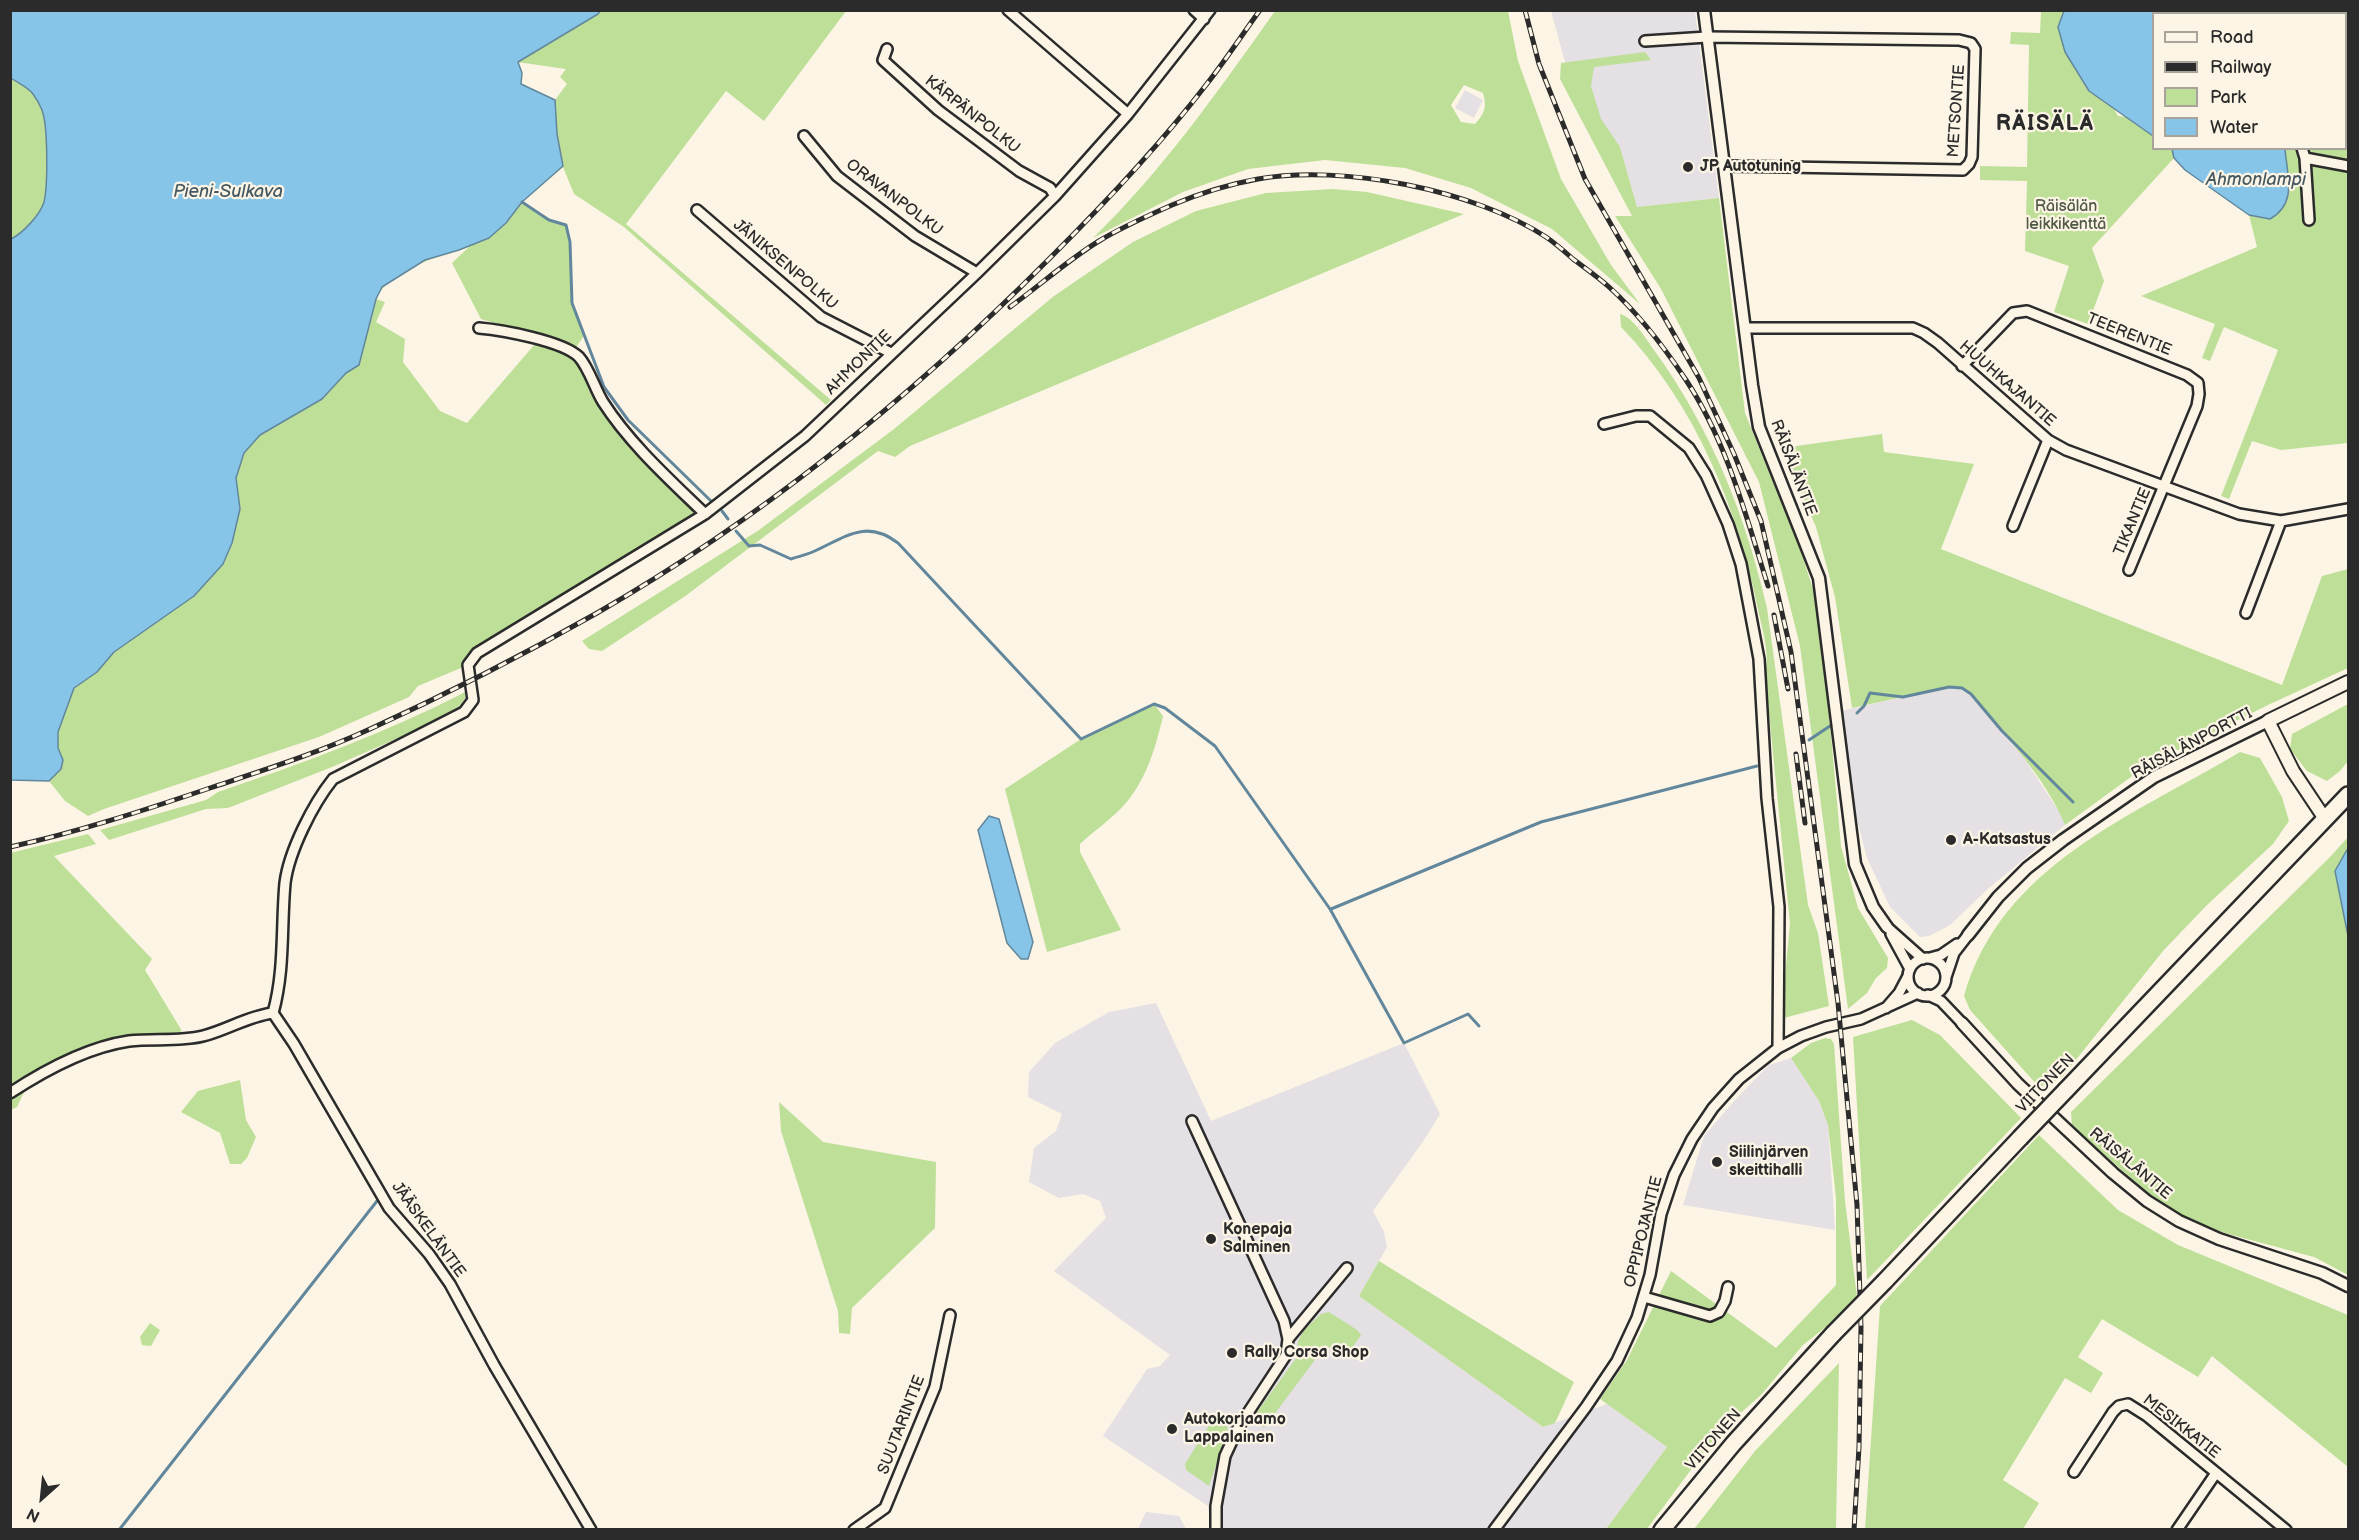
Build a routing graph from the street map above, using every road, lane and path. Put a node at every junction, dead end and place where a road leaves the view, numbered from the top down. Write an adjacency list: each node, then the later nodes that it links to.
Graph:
1 (1008, 10): 9 (street)
2 (1194, 10): 5 (street)
3 (1210, 10): 5 (street, AHMONTIE)
4 (1704, 10): 6 (street, RÄISÄLÄNTIE)
5 (1204, 20): 9 (street, AHMONTIE)
6 (1707, 37): 7 (street); 12 (street, RÄISÄLÄNTIE); 12 (street, METSONTIE)
7 (1645, 41)
8 (887, 49): 14 (street, KÄRPÄNPOLKU)
9 (1128, 114): 14 (street, AHMONTIE)
10 (804, 136): 17 (street, ORAVANPOLKU)
11 (2303, 153): 13 (street); 16 (street)
12 (1726, 166): 19 (street, RÄISÄLÄNTIE)
13 (2349, 166)
14 (1055, 196): 17 (street, AHMONTIE)
15 (697, 210): 20 (street, JÄNIKSENPOLKU)
16 (2309, 220)
17 (977, 273): 20 (street, AHMONTIE)
18 (479, 328): 26 (street)
19 (1745, 328): 21 (street, HUUHKAJANTIE); 35 (street, RÄISÄLÄNTIE)
20 (891, 353): 26 (street, AHMONTIE)
21 (1962, 366): 23 (street, HUUHKAJANTIE); 24 (street, TEERENTIE)
22 (1604, 424): 44 (street)
23 (2048, 440): 24 (street, HUUHKAJANTIE); 28 (street)
24 (2164, 486): 27 (street, HUUHKAJANTIE); 29 (street, TIKANTIE)
25 (2349, 509): 27 (street, HUUHKAJANTIE)
26 (705, 514): 42 (street, AHMONTIE)
27 (2281, 521): 30 (street)
28 (2013, 526)
29 (2129, 570)
30 (2246, 613)
31 (2349, 682): 32 (main road)
32 (2268, 721): 34 (main road); 36 (street, RÄISÄLÄNPORTTI)
33 (2349, 795): 34 (highway, VIITONEN)
34 (2325, 819): 59 (highway, VIITONEN, bridge)
35 (1887, 927): 37 (street); 38 (street)
36 (1968, 935): 37 (street); 39 (street)
37 (1926, 958): 38 (street); 39 (street)
38 (1909, 972): 40 (street); 41 (street)
39 (1944, 982): 40 (street); 43 (street)
40 (1923, 994): 41 (street, OPPIPOJANTIE); 43 (street)
41 (1883, 1011): 44 (street, OPPIPOJANTIE)
42 (273, 1013): 45 (street); 55 (street, JÄÄSKELÄNTIE)
43 (1962, 1023): 48 (street, RÄISÄLÄNTIE)
44 (1778, 1048): 50 (street, OPPIPOJANTIE)
45 (10, 1093)
46 (1192, 1121): 52 (street)
47 (1347, 1268): 52 (street)
48 (2349, 1286)
49 (1728, 1287): 50 (street)
50 (1644, 1297): 58 (street, OPPIPOJANTIE)
51 (950, 1315): 56 (street, SUUTARINTIE)
52 (1288, 1338): 57 (street)
53 (2074, 1472): 54 (street, MESIKKATIE)
54 (2216, 1473): 60 (street); 61 (street, MESIKKATIE)
55 (591, 1530)
56 (854, 1530)
57 (1216, 1530)
58 (1494, 1530)
59 (1662, 1530)
60 (2177, 1530)
61 (2286, 1530)

